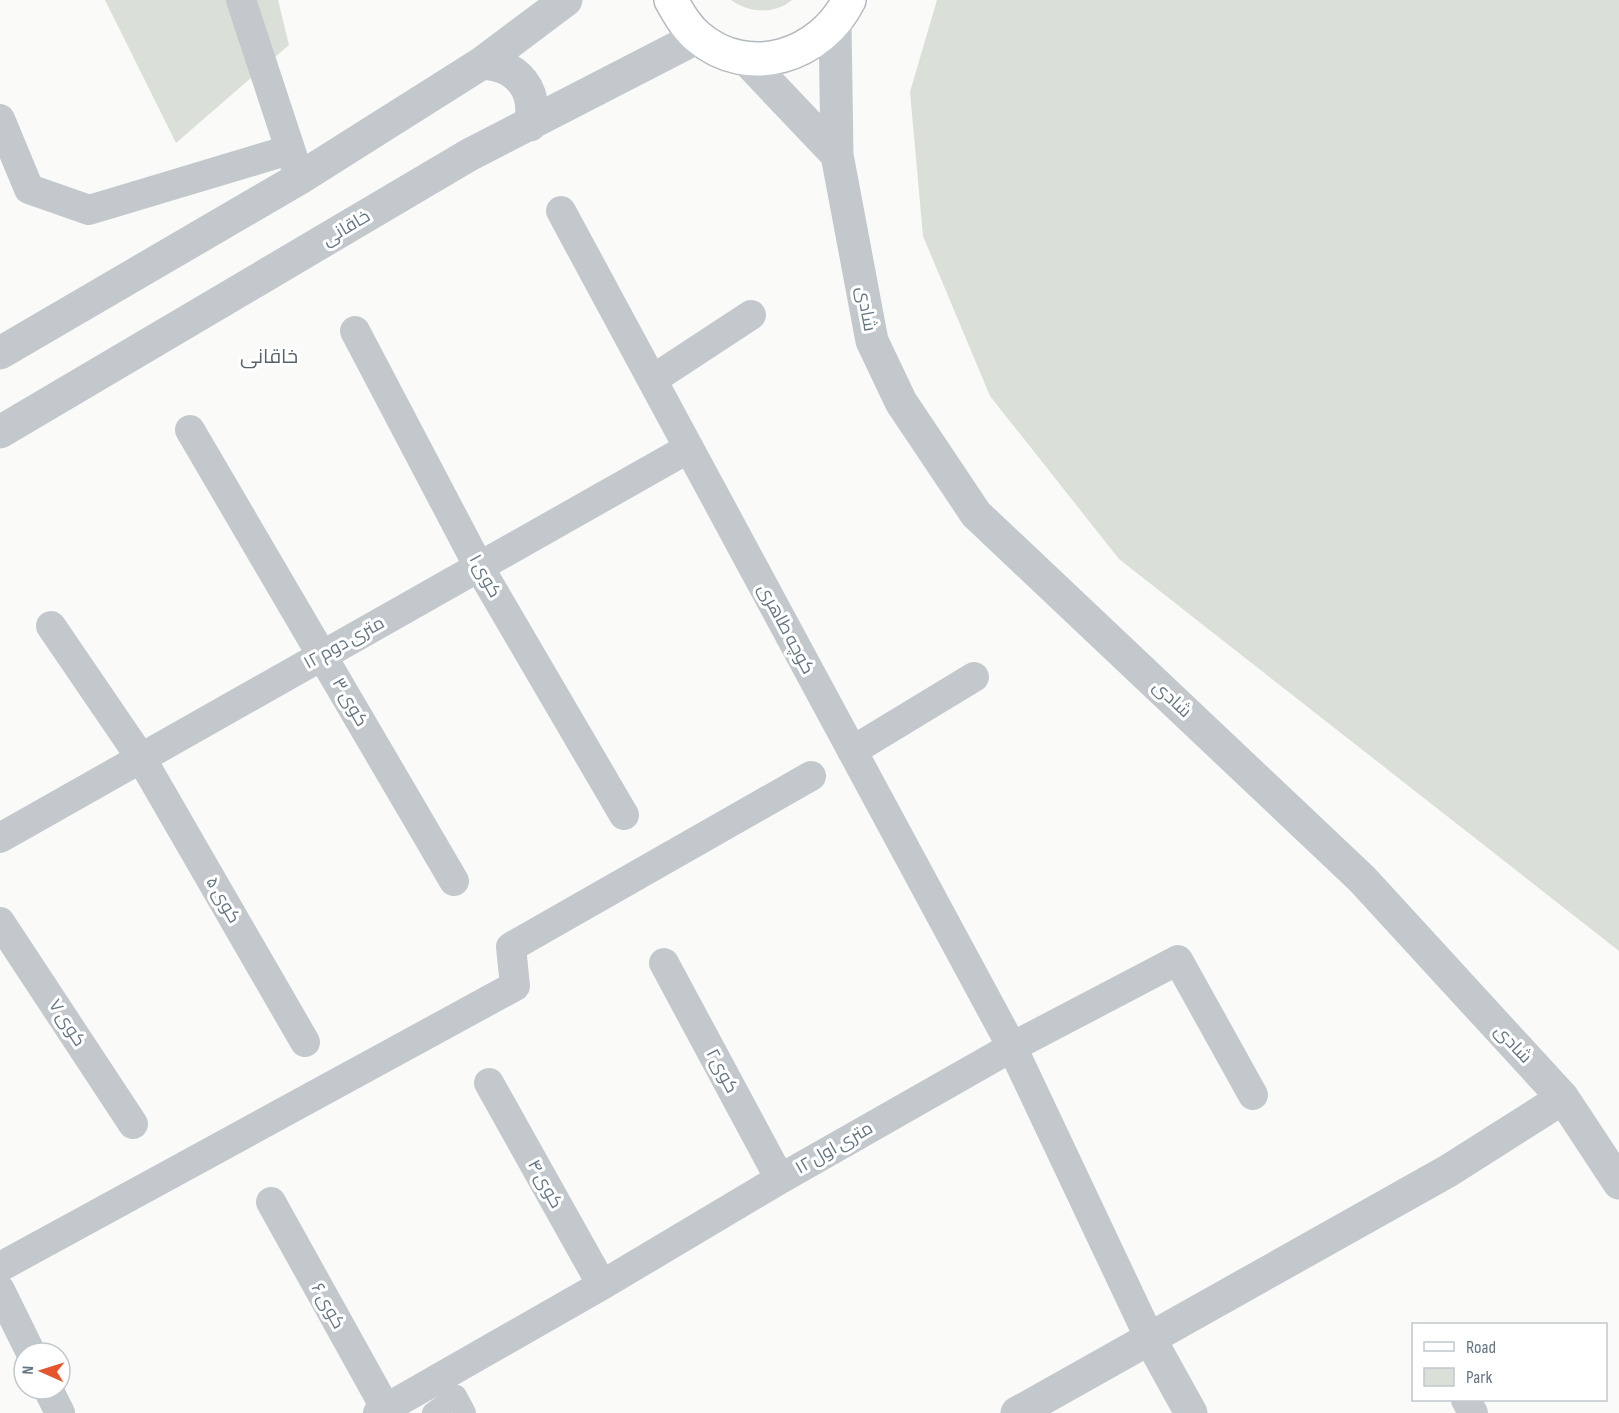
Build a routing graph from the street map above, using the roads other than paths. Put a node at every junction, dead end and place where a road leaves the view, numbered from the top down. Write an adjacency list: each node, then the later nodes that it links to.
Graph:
1 (242, 0): 11 (street)
2 (566, 0): 7 (street)
3 (671, 0): 5 (main road)
4 (842, 11): 6 (main road); 10 (street, شادی)
5 (698, 37): 6 (main road); 9 (street, خاقانی)
6 (745, 58): 10 (street)
7 (482, 63): 9 (street); 11 (street)
8 (0, 119): 11 (street)
9 (530, 125): 18 (street, خاقانی)
10 (837, 155): 36 (street, شادی)
11 (295, 164): 15 (street)
12 (561, 211): 16 (street, کوچه طاهری)
13 (751, 315): 16 (street)
14 (355, 331): 20 (street, کوی ۱)
15 (0, 352)
16 (652, 380): 19 (street, کوچه طاهری)
17 (190, 430): 22 (street, کوی ۳)
18 (0, 432)
19 (688, 448): 20 (street, ۱۲ متری دوم); 24 (street, کوچه طاهری)
20 (479, 567): 22 (street, ۱۲ متری دوم); 27 (street, کوی ۱)
21 (51, 626): 25 (street, کوی ۵)
22 (322, 655): 25 (street, ۱۲ متری دوم); 29 (street, کوی ۳)
23 (974, 677): 24 (street)
24 (852, 751): 33 (street, کوچه طاهری)
25 (141, 758): 28 (street, ۱۲ متری دوم); 32 (street, کوی ۵)
26 (811, 776): 41 (street)
27 (624, 815)
28 (0, 838)
29 (454, 881)
30 (0, 922): 37 (street, کوی ۷)
31 (664, 963): 38 (street, کوی۲)
32 (304, 1042)
33 (1012, 1047): 35 (street, ۱۲ متری اول); 38 (street, ۱۲ متری اول); 44 (street)
34 (489, 1083): 42 (street, کوی ۴)
35 (1253, 1095)
36 (1563, 1098): 39 (street, شادی); 44 (street)
37 (133, 1124)
38 (780, 1179): 42 (street, ۱۲ متری اول)
39 (1619, 1183)
40 (271, 1202): 46 (street, کوی ۶)
41 (0, 1266)
42 (602, 1285): 46 (street, ۱۲ متری اول)
43 (0, 1290): 45 (street)
44 (1150, 1339): 49 (street); 50 (street)
45 (25, 1341)
46 (382, 1411)
47 (433, 1413): 48 (street)
48 (465, 1413)
49 (1017, 1413)
50 (1191, 1413)

